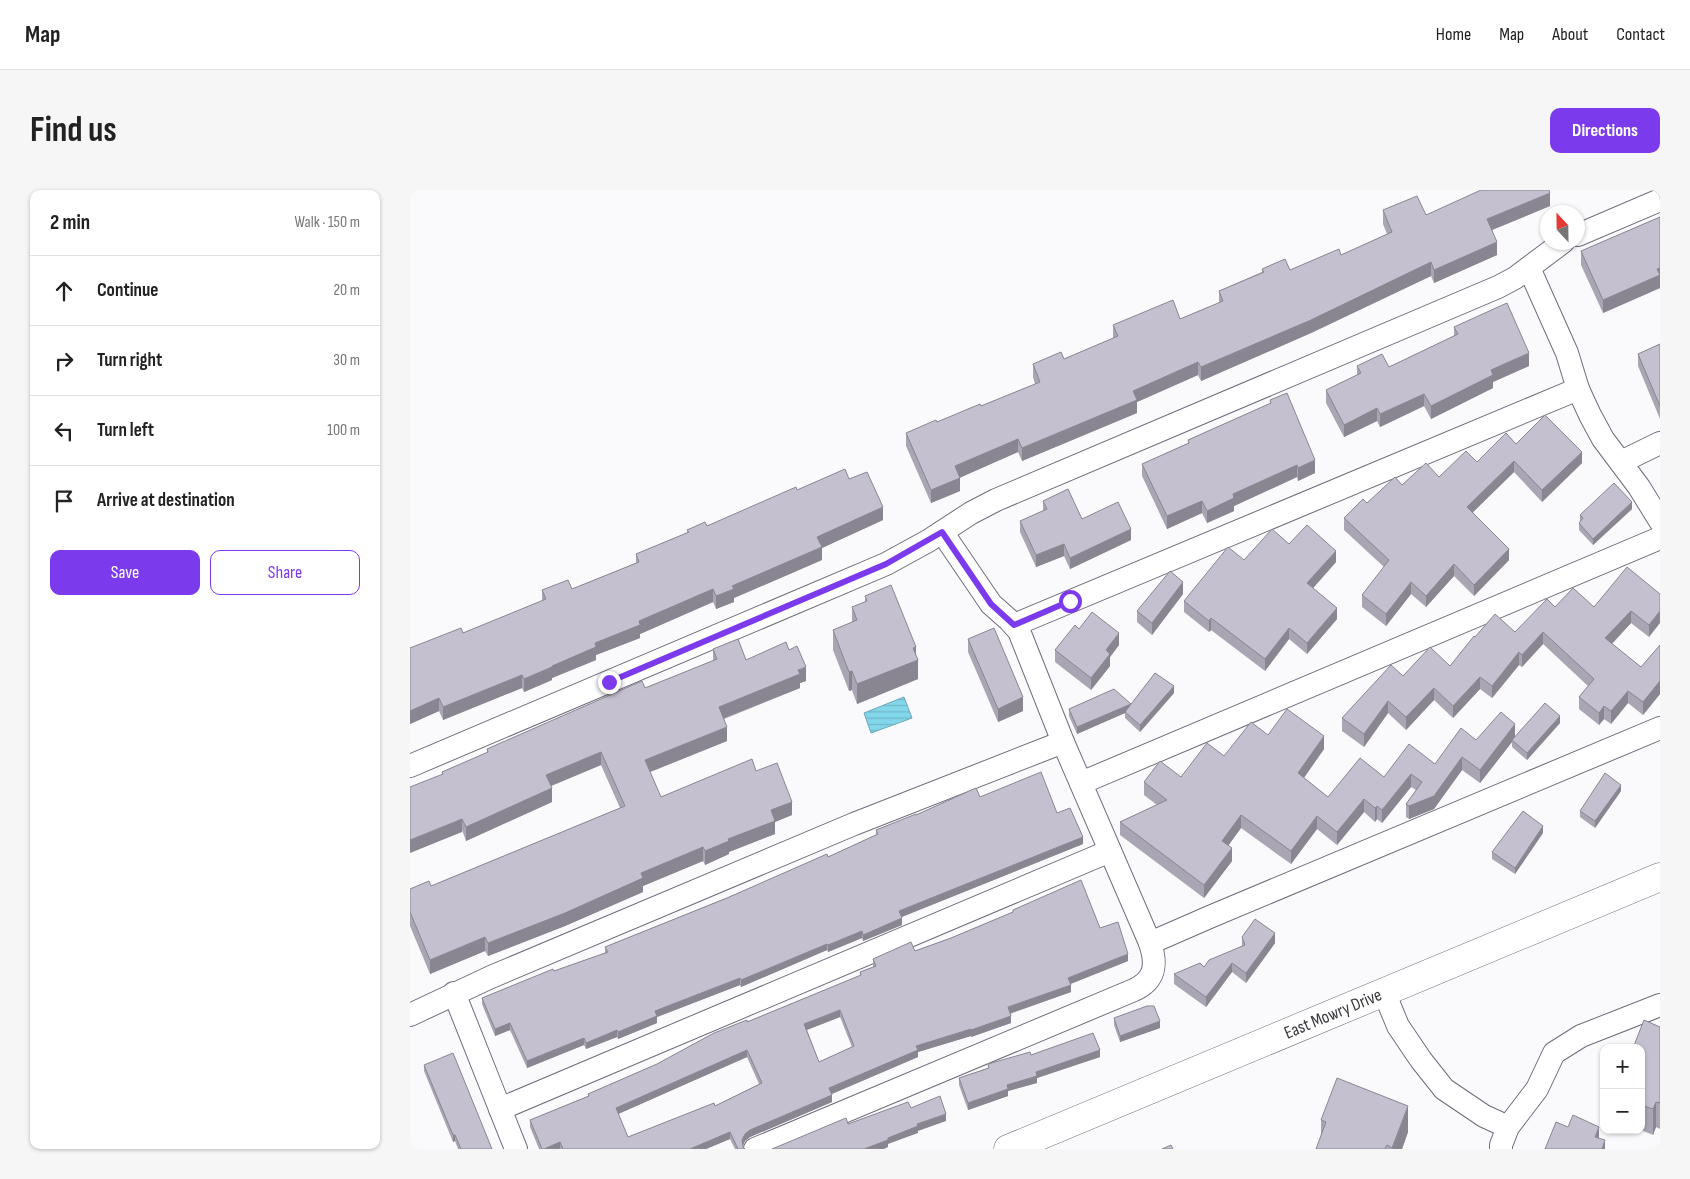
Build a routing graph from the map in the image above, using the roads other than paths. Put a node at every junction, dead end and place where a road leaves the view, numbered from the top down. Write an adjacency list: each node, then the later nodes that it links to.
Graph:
1 (1660, 200): 2 (street)
2 (1585, 232)
3 (1553, 250): 4 (street)
4 (1529, 268): 5 (street); 9 (street)
5 (1578, 389): 7 (street); 11 (street)
6 (1660, 444): 7 (street)
7 (1621, 462): 8 (street)
8 (1660, 521)
9 (942, 532): 11 (street); 14 (street)
10 (1660, 538): 15 (street)
11 (1014, 625): 13 (street)
12 (1660, 728): 18 (street)
13 (1063, 742): 15 (street); 20 (street)
14 (410, 766)
15 (1081, 783): 16 (street)
16 (1110, 851): 18 (street); 23 (street)
17 (1660, 877): 19 (street, East Mowry Drive)
18 (1150, 943): 26 (street)
19 (1384, 992): 24 (street); 27 (street, East Mowry Drive)
20 (454, 994): 22 (street); 23 (street)
21 (1660, 1004): 24 (street)
22 (410, 1015)
23 (500, 1109): 25 (street)
24 (1508, 1127): 28 (street)
25 (516, 1149)
26 (756, 1149)
27 (1008, 1149)
28 (1501, 1149)

